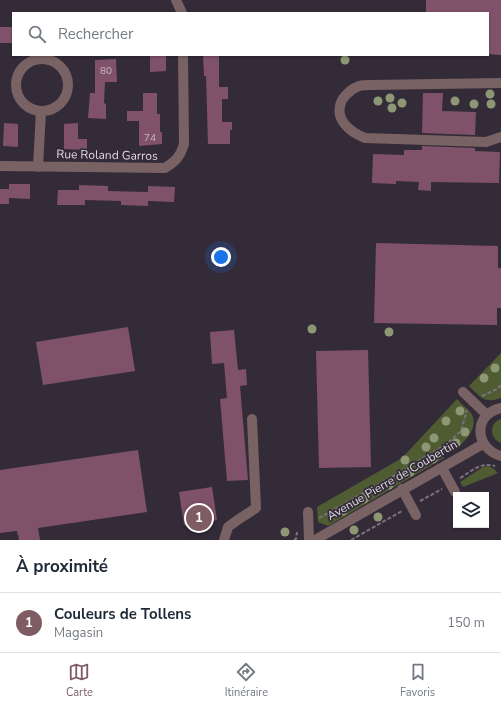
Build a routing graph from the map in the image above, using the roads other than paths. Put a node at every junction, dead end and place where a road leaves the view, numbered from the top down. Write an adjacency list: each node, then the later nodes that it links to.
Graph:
1 (176, 0): 2 (street)
2 (182, 12)
3 (183, 56): 8 (street, Rue Roland Garros)
4 (501, 83): 6 (street)
5 (41, 111): 5 (street); 8 (street)
6 (501, 137)
7 (0, 166): 8 (street, Rue Roland Garros)
8 (38, 167)
9 (464, 392): 11 (street)
10 (501, 408): 11 (street)
11 (487, 415): 13 (street)
12 (252, 418): 20 (street)
13 (483, 444): 14 (street); 15 (street, Avenue Pierre de Coubertin)
14 (501, 456)
15 (442, 468): 16 (street); 17 (street, Avenue Pierre de Coubertin)
16 (453, 488)
17 (402, 489): 19 (street); 22 (street, Avenue Pierre de Coubertin)
18 (308, 512): 21 (street)
19 (416, 515)
20 (224, 540)
21 (309, 540)
22 (315, 540)

